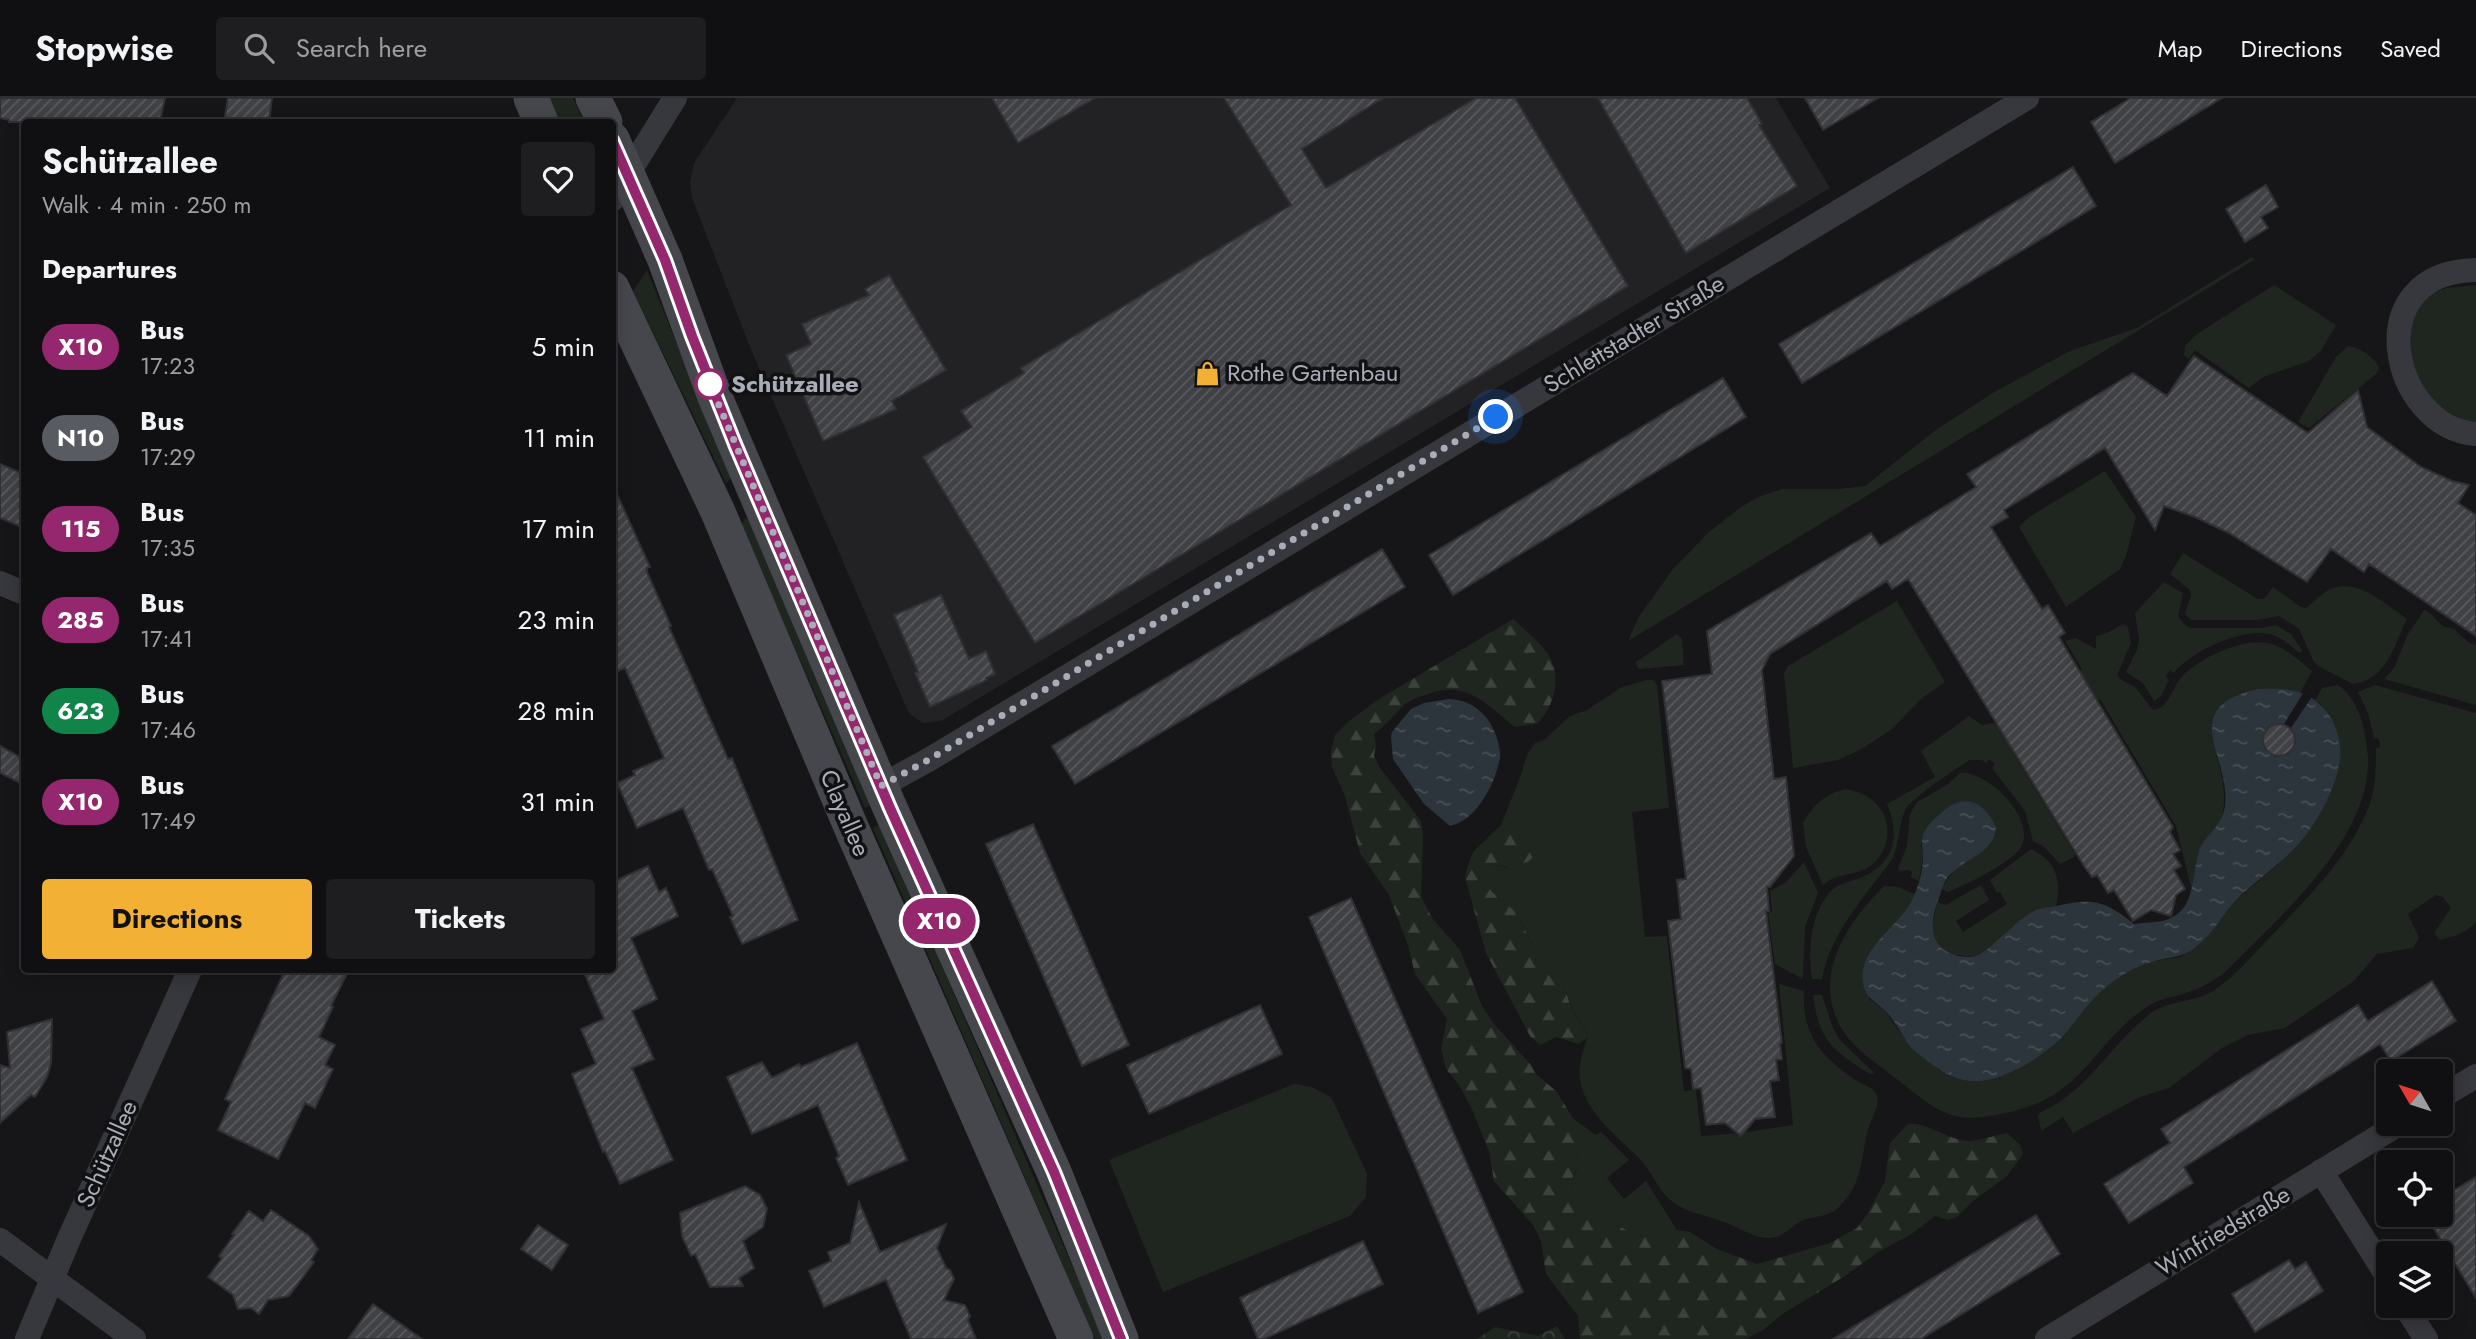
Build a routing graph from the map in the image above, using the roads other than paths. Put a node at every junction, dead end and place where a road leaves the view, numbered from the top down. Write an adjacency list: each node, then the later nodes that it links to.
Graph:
1 (531, 98): 5 (main road)
2 (593, 98): 6 (main road)
3 (675, 98): 8 (street)
4 (2026, 98): 14 (street, Schlettstadter Straße)
5 (540, 119)
6 (604, 119)
7 (616, 163): 8 (main road, Clayallee)
8 (620, 187): 14 (main road, Clayallee)
9 (2476, 270): 11 (street)
10 (616, 296): 26 (main road, Clayallee)
11 (2476, 434)
12 (0, 583): 13 (street)
13 (21, 592)
14 (881, 786): 27 (main road, Clayallee)
15 (189, 973): 22 (street, Schützallee)
16 (2476, 1076): 17 (street)
17 (2454, 1089)
18 (2379, 1136): 19 (street, Winfriedstraße)
19 (2322, 1171): 21 (street); 28 (street, Winfriedstraße)
20 (0, 1240): 22 (street)
21 (2376, 1258)
22 (52, 1279): 24 (street, Schützallee); 25 (street)
23 (2413, 1318): 29 (street)
24 (27, 1339)
25 (134, 1339)
26 (1076, 1339)
27 (1121, 1339)
28 (2047, 1339)
29 (2426, 1339)

